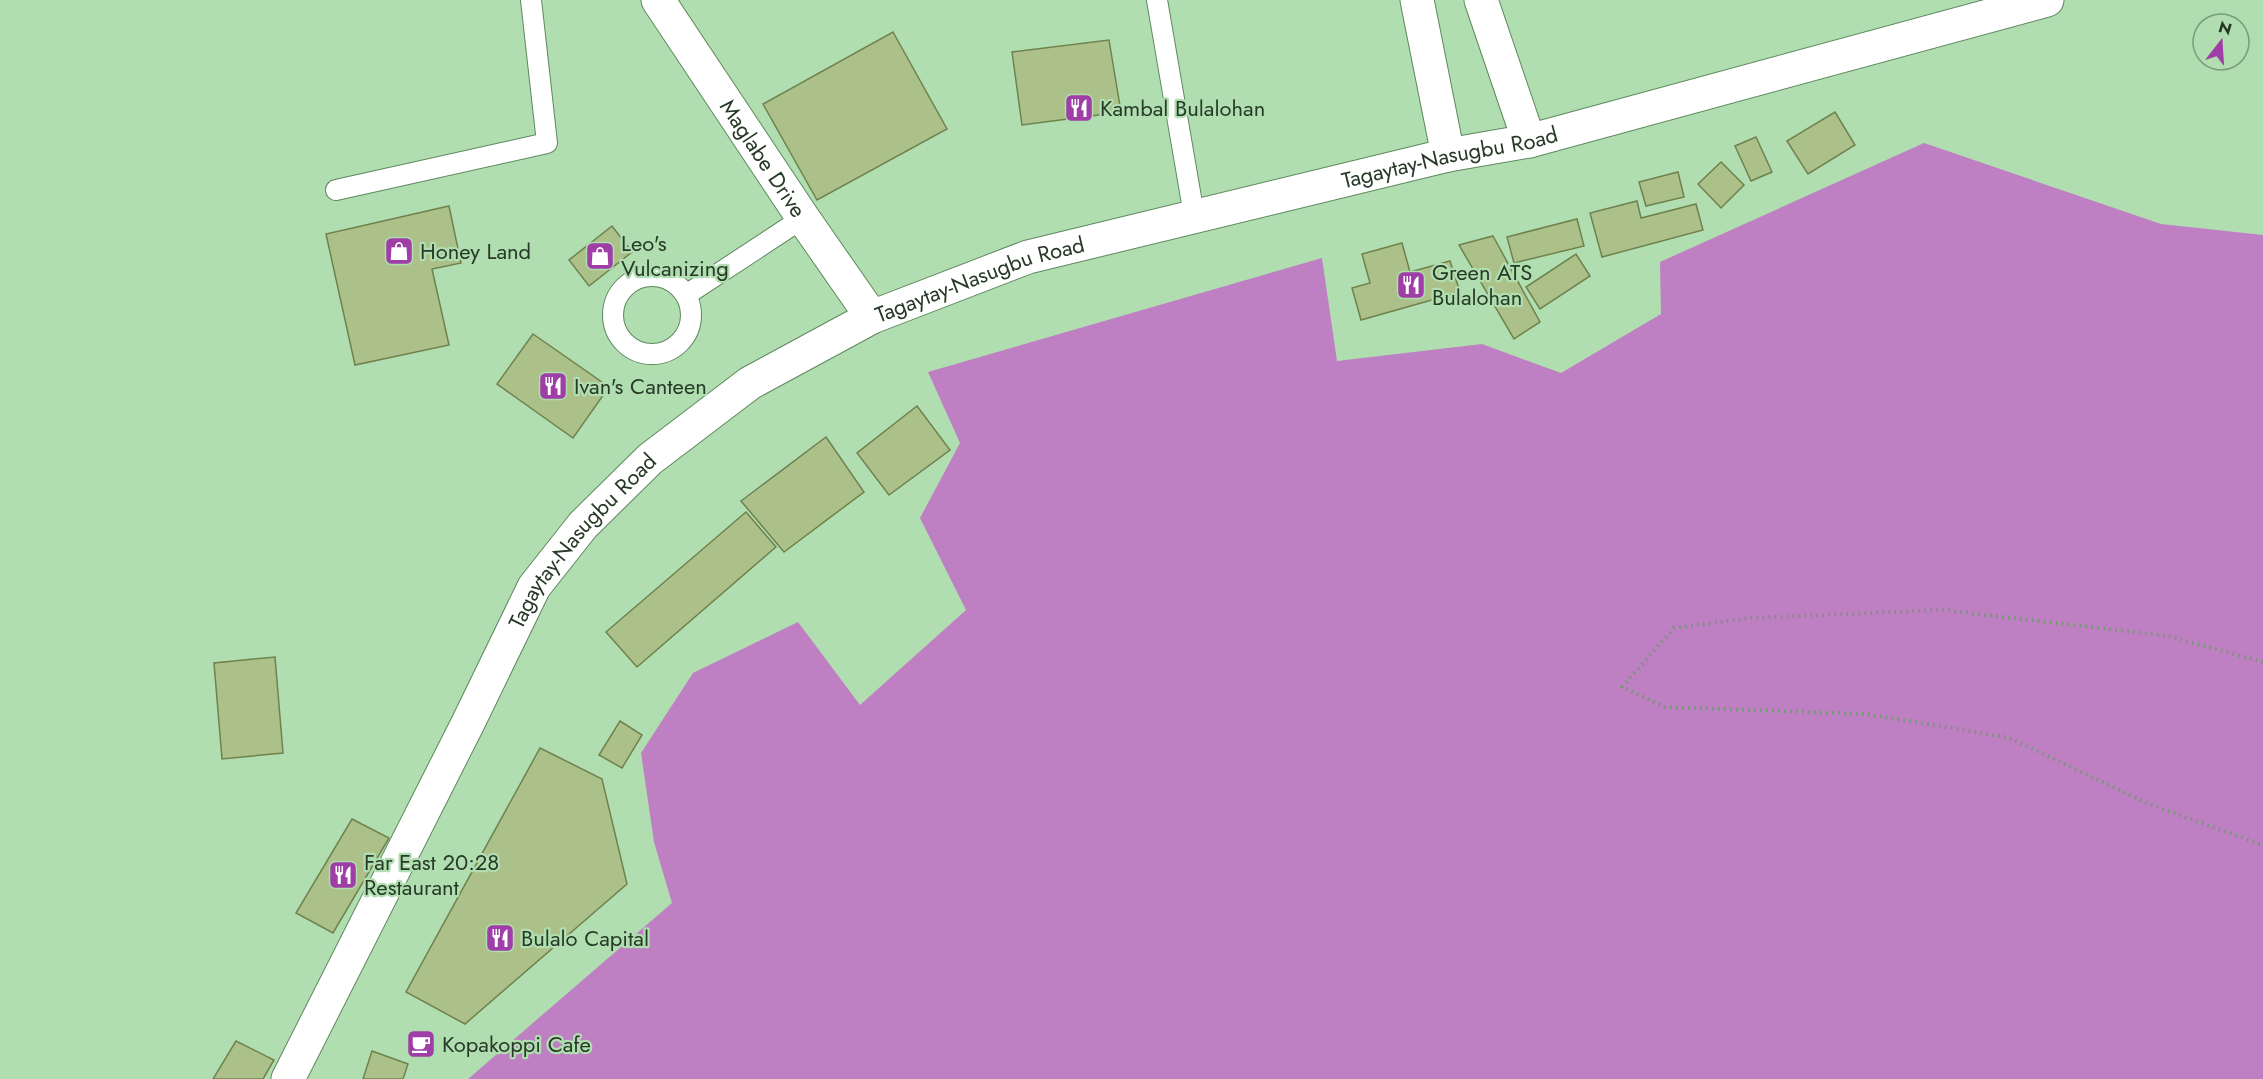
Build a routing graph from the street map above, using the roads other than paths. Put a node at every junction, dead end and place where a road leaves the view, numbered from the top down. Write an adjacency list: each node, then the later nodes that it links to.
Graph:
1 (531, 0): 9 (lane)
2 (658, 0): 11 (main road, Maglabe Drive)
3 (1157, 0): 10 (lane)
4 (1417, 0): 8 (main road)
5 (1481, 0): 7 (main road)
6 (2047, 0): 7 (main road, Tagaytay-Nasugbu Road)
7 (1529, 141): 8 (main road, Tagaytay-Nasugbu Road)
8 (1448, 154): 10 (main road, Tagaytay-Nasugbu Road)
9 (336, 190)
10 (1194, 215): 13 (main road, Tagaytay-Nasugbu Road)
11 (803, 218): 12 (lane); 13 (main road, Maglabe Drive)
12 (686, 295): 12 (lane)
13 (872, 316): 14 (main road, Tagaytay-Nasugbu Road)
14 (288, 1079)

